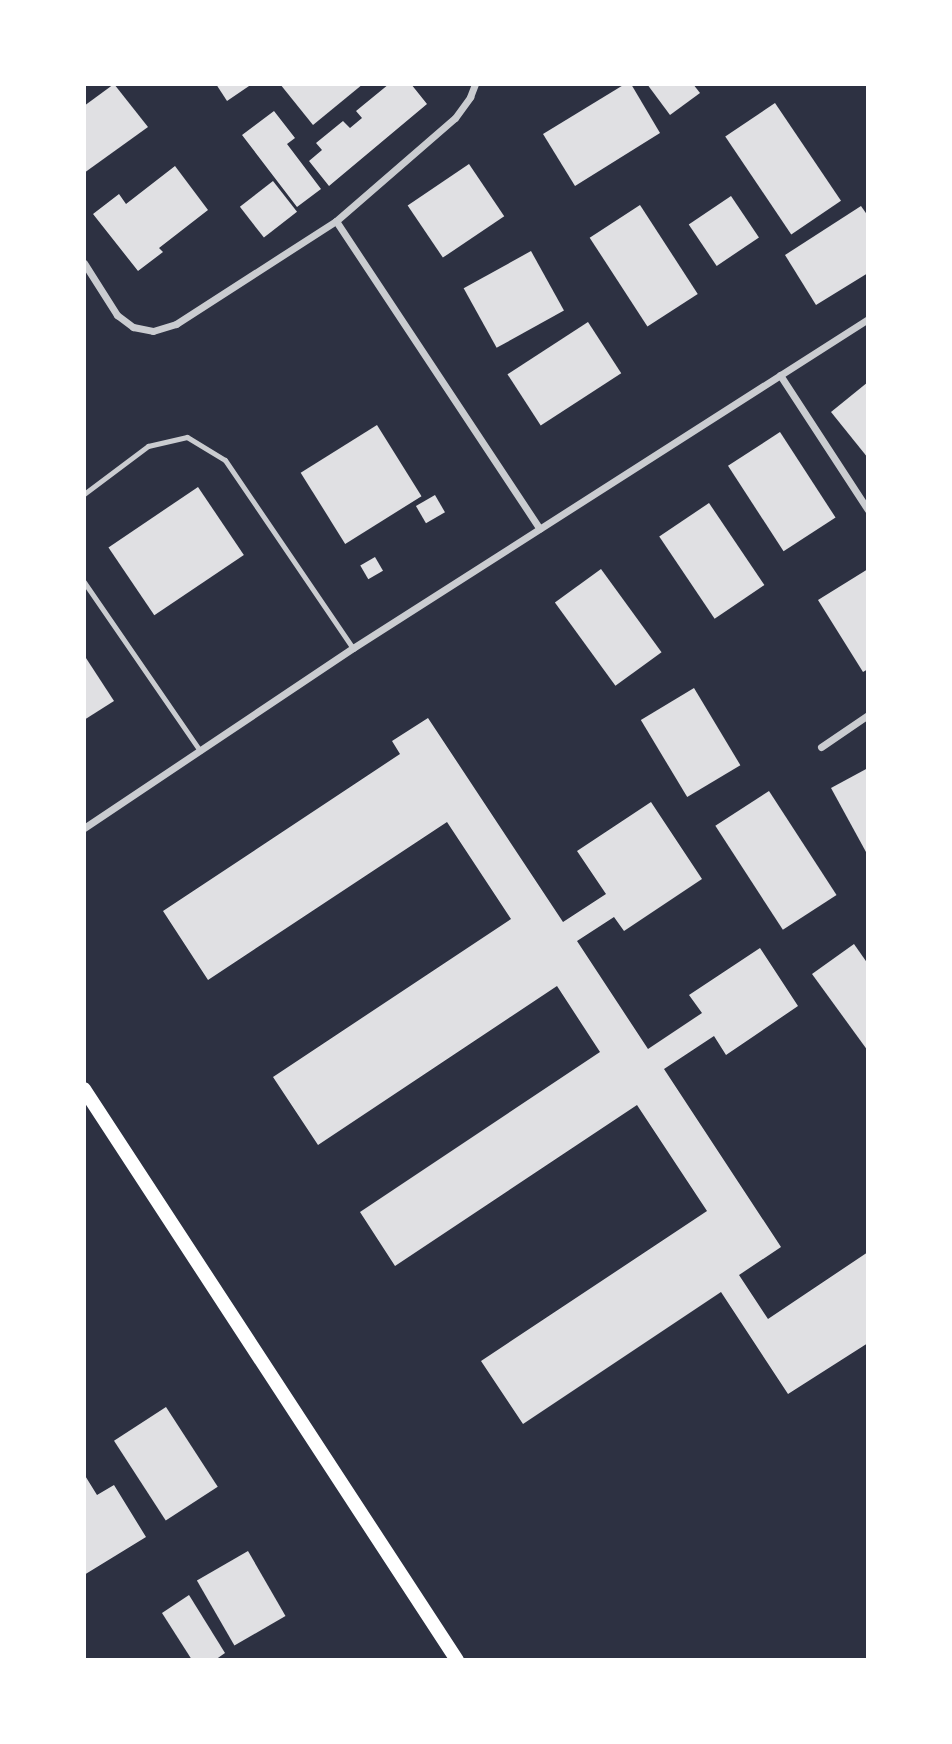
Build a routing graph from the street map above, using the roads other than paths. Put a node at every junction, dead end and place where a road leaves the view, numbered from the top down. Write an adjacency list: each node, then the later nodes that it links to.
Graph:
1 (475, 84): 2 (street)
2 (336, 221): 3 (street); 8 (street)
3 (84, 264)
4 (868, 319): 5 (street)
5 (780, 375): 7 (street); 8 (street)
6 (84, 494): 10 (lane)
7 (868, 510)
8 (540, 529): 10 (street)
9 (84, 582): 13 (lane)
10 (353, 648): 13 (street)
11 (868, 715): 12 (street)
12 (821, 747)
13 (200, 751): 14 (street)
14 (84, 828)
15 (84, 1089): 16 (main road)
16 (457, 1660)

